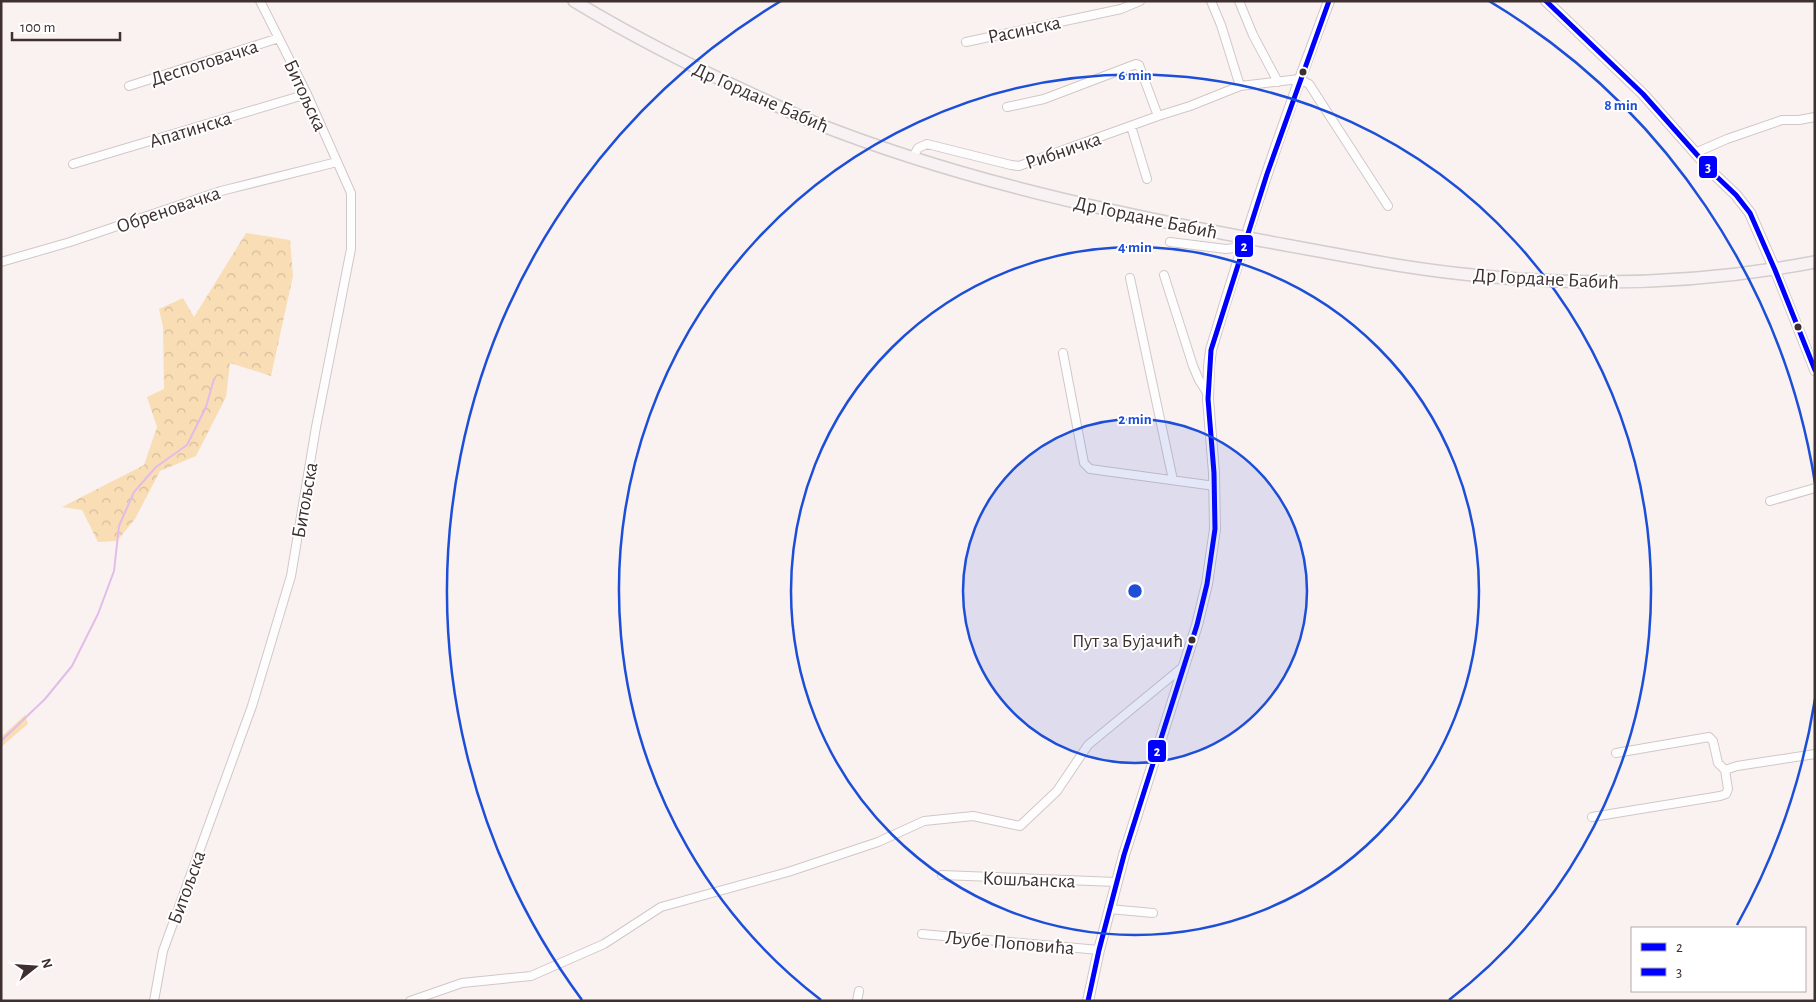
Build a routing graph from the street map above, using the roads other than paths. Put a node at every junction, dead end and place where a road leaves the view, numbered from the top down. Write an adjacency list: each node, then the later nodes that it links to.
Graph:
1 (260, 1): 8 (street, Битољска)
2 (574, 1): 20 (main road, Др Гордане Бабић)
3 (1140, 1): 9 (street, Расинска)
4 (1211, 1): 13 (street)
5 (1239, 1): 11 (street)
6 (1329, 1): 10 (main road)
7 (1546, 1): 19 (main road)
8 (279, 38): 12 (street, Деспотовачка); 14 (street, Битољска)
9 (966, 42)
10 (1299, 79): 11 (street, Рибничка); 24 (street); 26 (main road)
11 (1278, 82): 13 (street, Рибничка)
12 (129, 86)
13 (1240, 86): 16 (street, Рибничка)
14 (307, 94): 21 (street, Битољска); 22 (street, Апатинска)
15 (1007, 107): 16 (street)
16 (1158, 116): 18 (street, Рибничка)
17 (1815, 117): 19 (street)
18 (1131, 126): 20 (street, Рибничка); 23 (street)
19 (1695, 153): 29 (main road)
20 (913, 157): 29 (main road, Др Гордане Бабић, bridge)
21 (337, 162): 27 (street, Обреновачка); 51 (street, Битољска)
22 (73, 164)
23 (1147, 179)
24 (1388, 206)
25 (1170, 242): 26 (street)
26 (1243, 247): 34 (main road)
27 (1, 262)
28 (1815, 262): 29 (main road, Др Гордане Бабић)
29 (1775, 270): 33 (street)
30 (1164, 274): 34 (street)
31 (1130, 278): 35 (street)
32 (1063, 352): 35 (street)
33 (1815, 371)
34 (1208, 394): 36 (main road)
35 (1173, 480): 36 (street)
36 (1215, 486): 39 (main road)
37 (1815, 488): 38 (street)
38 (1770, 501)
39 (1184, 666): 45 (main road); 52 (street)
40 (1616, 753): 42 (street)
41 (1815, 754): 42 (street)
42 (1725, 770): 43 (street)
43 (1592, 817)
44 (942, 875): 45 (street, Кошљанска)
45 (1116, 882): 46 (main road)
46 (1109, 909): 47 (street); 49 (main road)
47 (1153, 913)
48 (922, 934): 49 (street, Љубе Поповића)
49 (1099, 950): 54 (main road)
50 (859, 991): 53 (street)
51 (154, 1001)
52 (410, 1001)
53 (857, 1001)
54 (1088, 1001)

